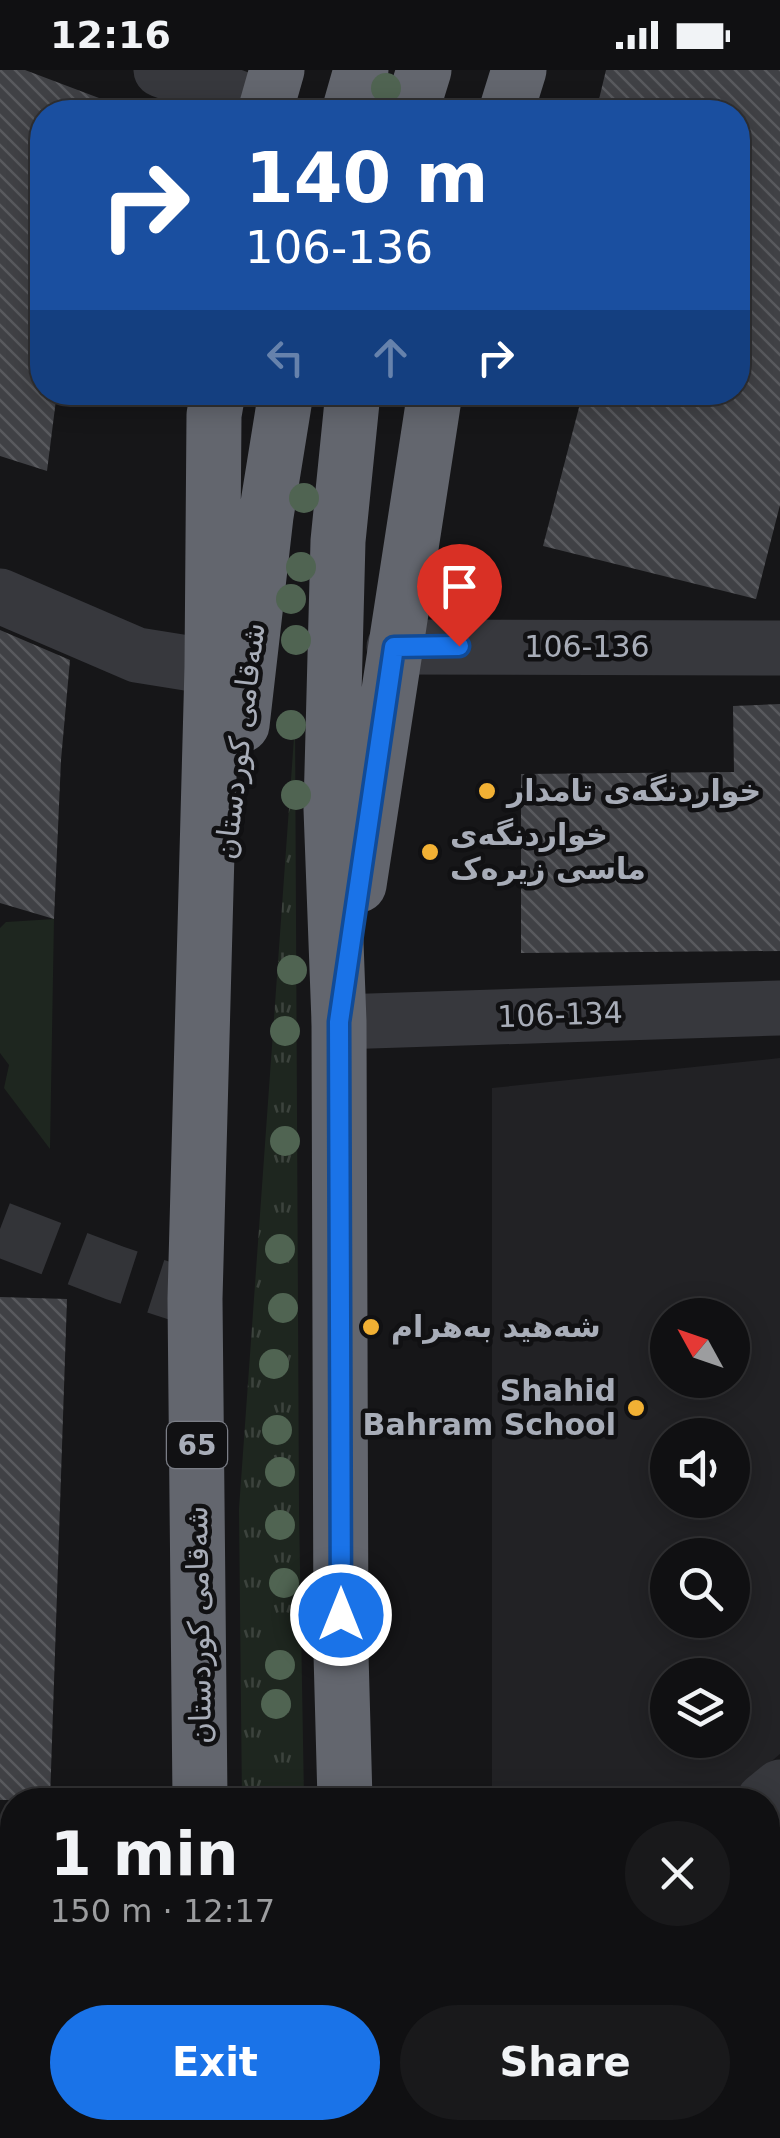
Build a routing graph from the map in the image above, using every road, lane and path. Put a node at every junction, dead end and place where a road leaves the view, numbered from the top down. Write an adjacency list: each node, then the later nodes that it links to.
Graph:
1 (161, 70): 5 (street)
2 (360, 70): 6 (highway)
3 (424, 70): 7 (highway)
4 (519, 70): 8 (highway)
5 (269, 97)
6 (352, 100)
7 (415, 100)
8 (510, 100)
9 (216, 405): 16 (highway, شەقامی کوردستان / 65)
10 (284, 405): 19 (highway, شەقامی کوردستان / 65)
11 (352, 405): 18 (highway)
12 (434, 405): 14 (highway)
13 (0, 596): 16 (street)
14 (394, 647): 15 (street, 106-136); 18 (highway)
15 (780, 648)
16 (212, 668): 19 (highway, شەقامی کوردستان / 65)
17 (780, 1008): 18 (street, 106-134)
18 (339, 1022): 21 (highway)
19 (200, 1090): 20 (highway, شەقامی کوردستان / 65)
20 (200, 1788)
21 (345, 1788)

